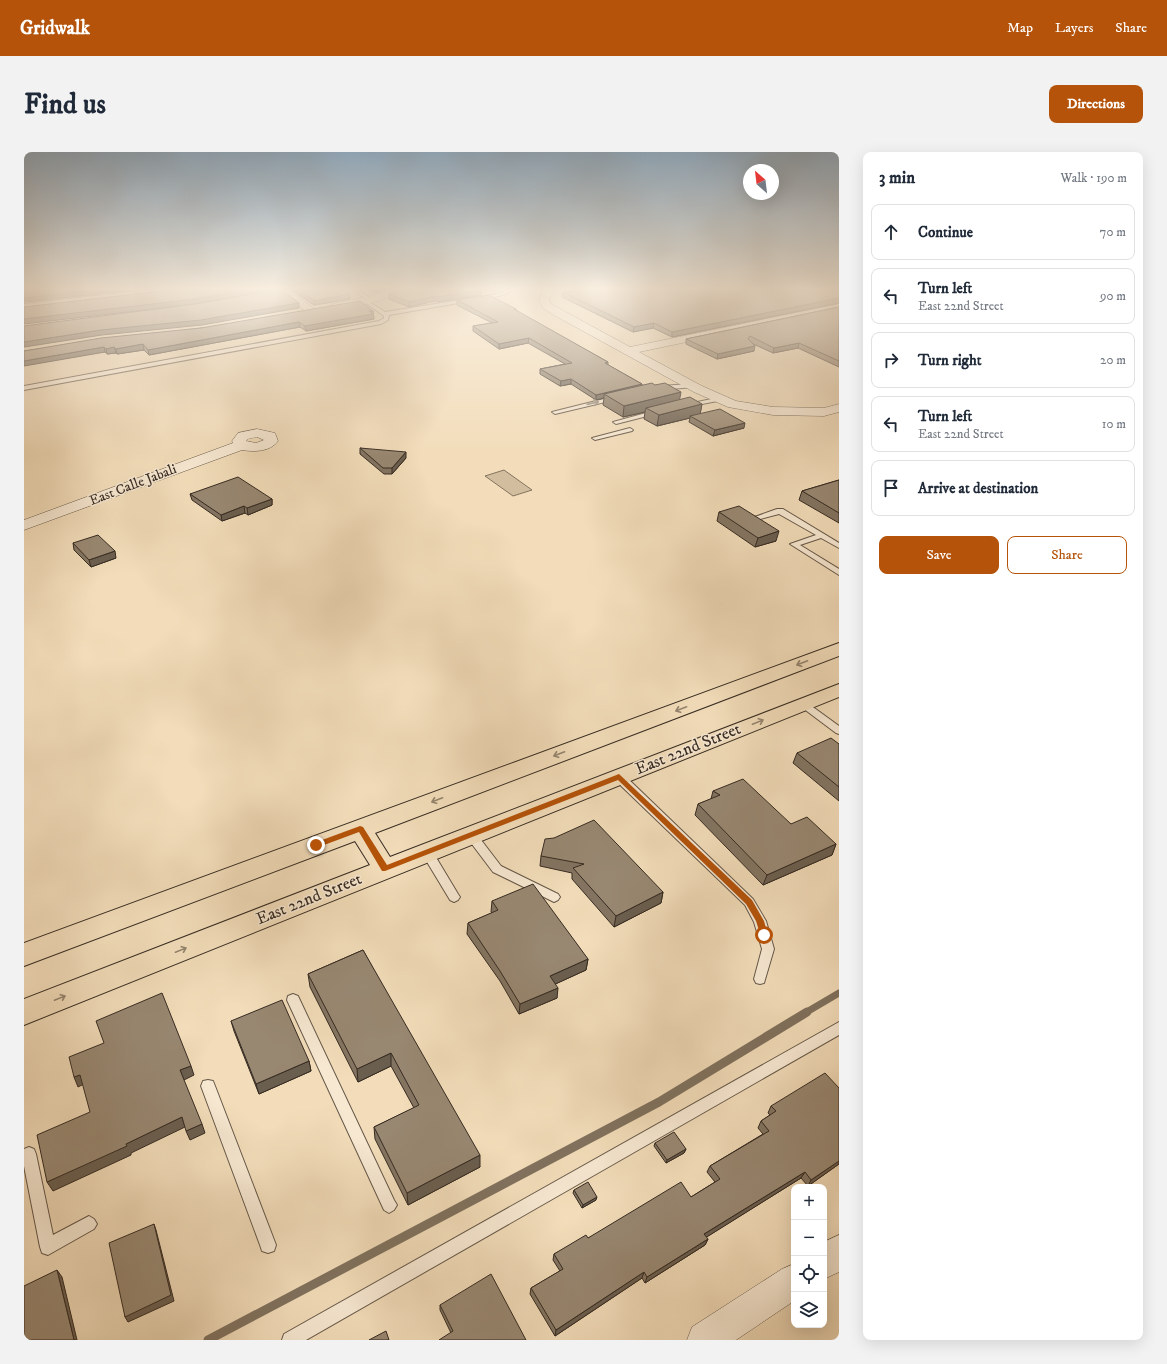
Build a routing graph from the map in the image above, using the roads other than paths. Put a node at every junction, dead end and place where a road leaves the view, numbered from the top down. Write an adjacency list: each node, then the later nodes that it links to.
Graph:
1 (254, 345): 6 (lane)
2 (618, 345): 4 (street)
3 (655, 345): 4 (street)
4 (628, 351): 5 (street)
5 (692, 386): 7 (lane); 9 (street)
6 (24, 388)
7 (653, 390)
8 (624, 396): 13 (lane, one-way to 8)
9 (721, 399): 10 (lane); 11 (street)
10 (679, 407)
11 (839, 408)
12 (665, 410): 14 (lane)
13 (555, 412)
14 (616, 422)
15 (630, 430): 16 (lane)
16 (595, 438)
17 (242, 445): 19 (street, East Calle Jabali)
18 (753, 519): 20 (lane)
19 (24, 526)
20 (822, 535): 21 (lane); 22 (lane)
21 (839, 546)
22 (839, 573)
23 (839, 650): 28 (main road, one-way to 28)
24 (839, 690): 25 (main road, East 22nd Street)
25 (803, 704): 26 (lane); 27 (main road, East 22nd Street, one-way to 25)
26 (839, 732)
27 (619, 777): 29 (main road, East 22nd Street); 35 (lane)
28 (360, 829): 31 (main road); 34 (main road)
29 (471, 835): 30 (main road, East 22nd Street); 33 (lane)
30 (427, 852): 31 (main road, East 22nd Street); 32 (lane)
31 (385, 869): 37 (main road, East 22nd Street, one-way to 31)
32 (454, 897)
33 (554, 897)
34 (24, 955)
35 (760, 978)
36 (293, 1000): 41 (lane)
37 (24, 1012)
38 (839, 1028): 47 (lane)
39 (208, 1086): 43 (lane)
40 (29, 1154): 42 (lane)
41 (389, 1205)
42 (90, 1224)
43 (268, 1245)
44 (839, 1252): 45 (street)
45 (827, 1260)
46 (791, 1283): 48 (street)
47 (290, 1340)
48 (704, 1340)

